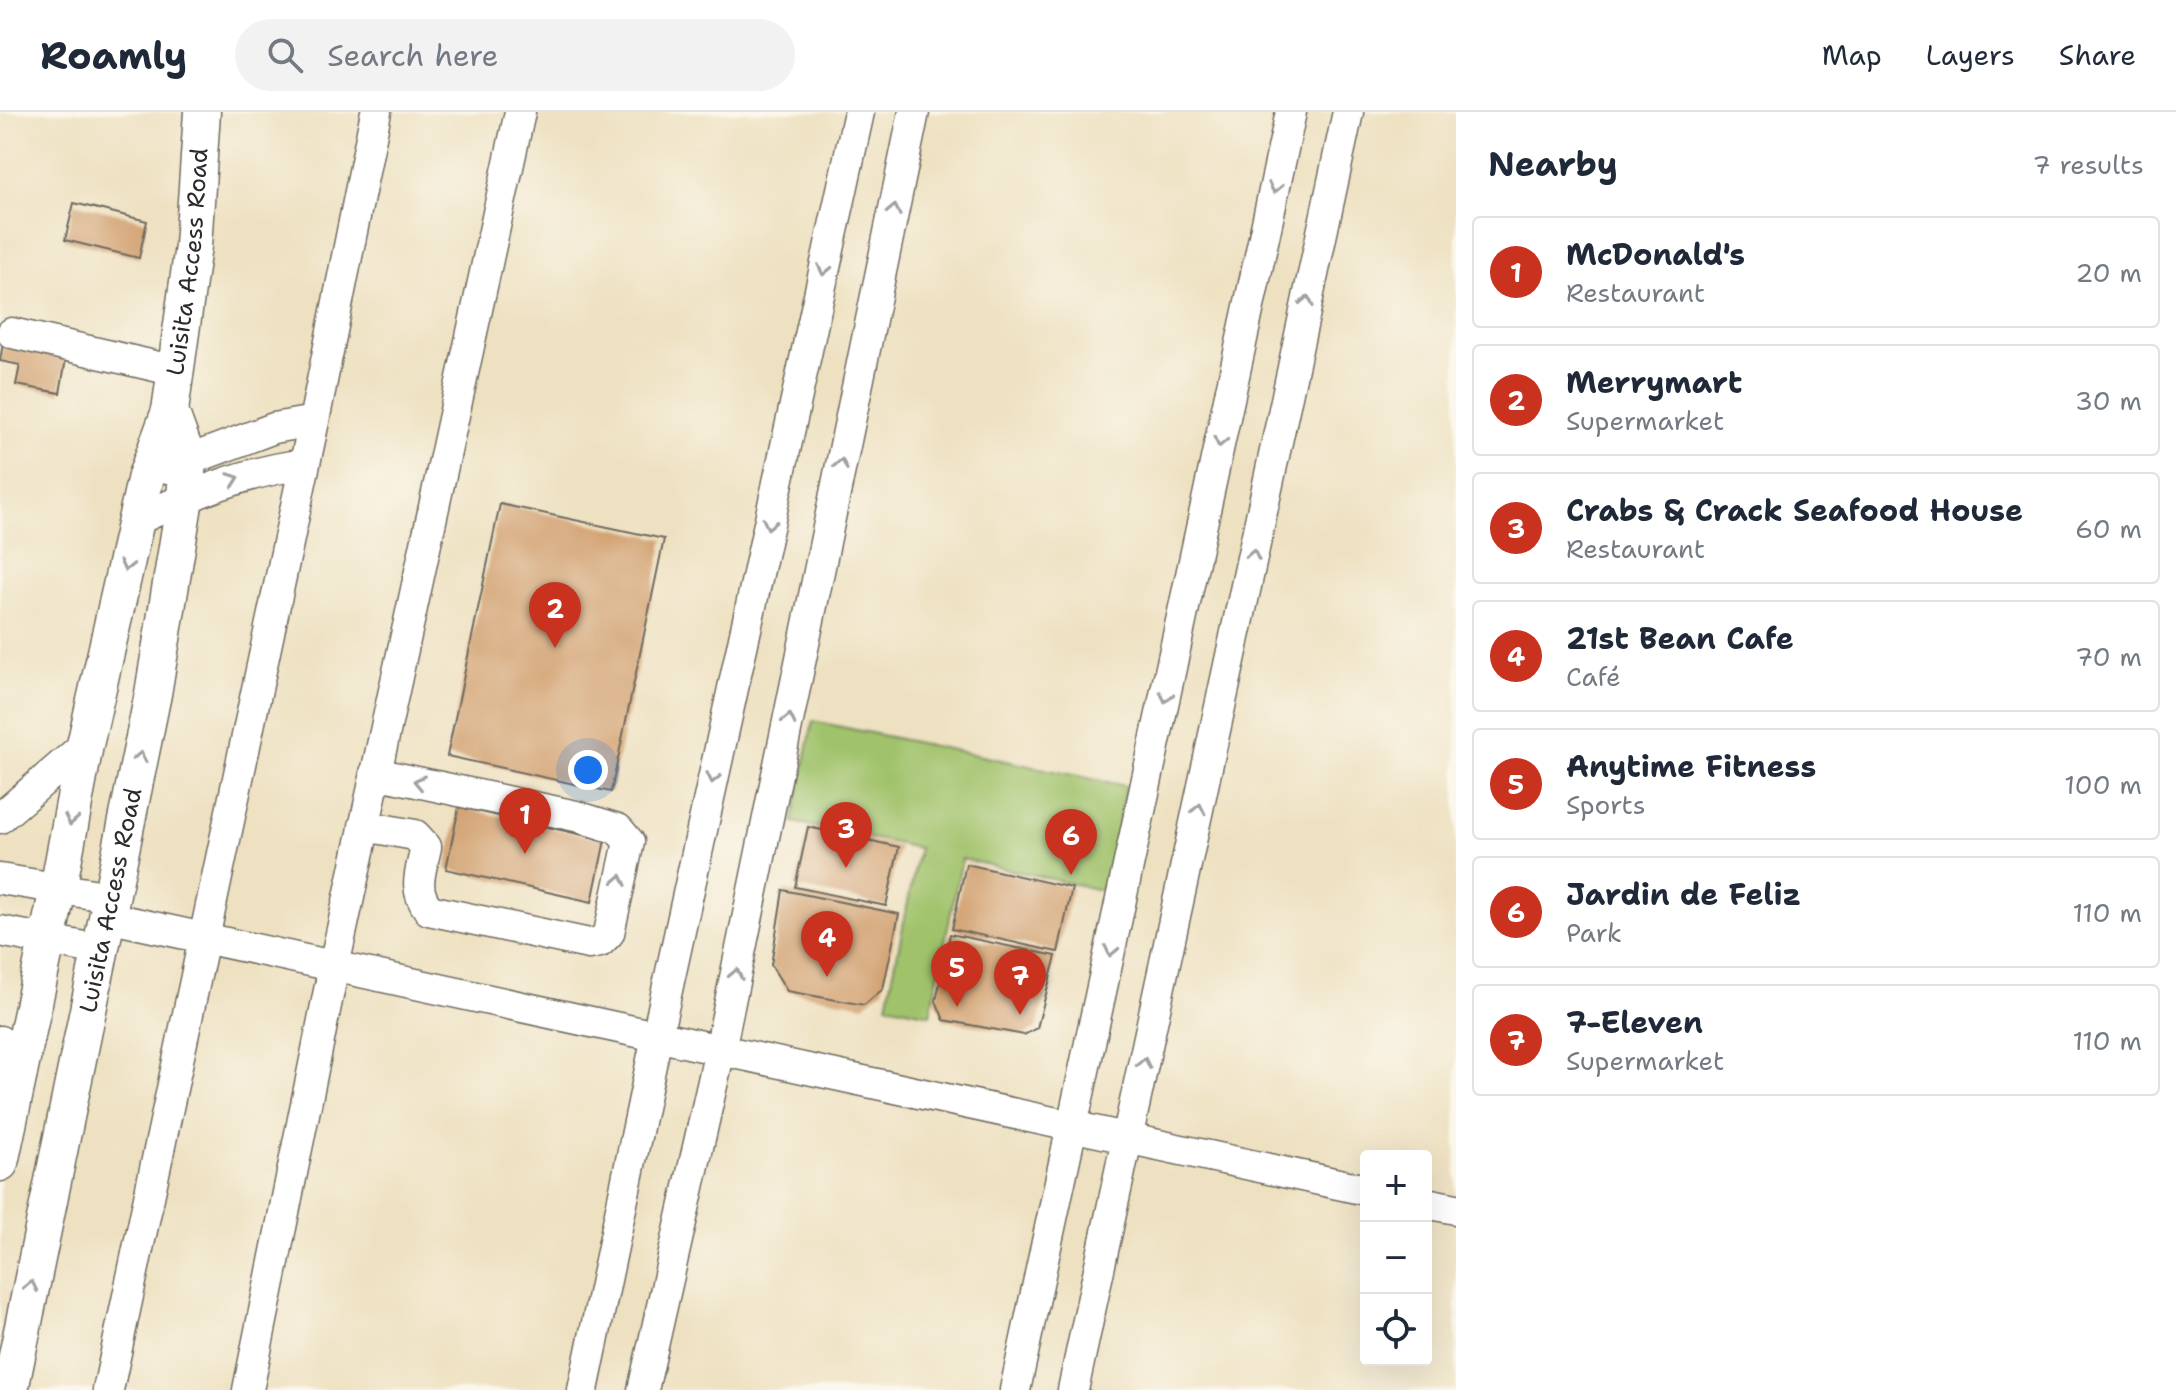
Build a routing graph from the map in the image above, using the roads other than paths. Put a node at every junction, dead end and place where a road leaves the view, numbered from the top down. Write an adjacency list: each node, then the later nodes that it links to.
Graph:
1 (202, 112): 9 (main road, Luisita Access Road)
2 (376, 112): 11 (street)
3 (520, 112): 18 (street)
4 (859, 112): 28 (street, one-way to 28)
5 (914, 112): 30 (street, one-way to 5)
6 (1291, 112): 32 (street, one-way to 32)
7 (1348, 112): 33 (street, one-way to 7)
8 (12, 333): 9 (street)
9 (176, 371): 10 (main road, Luisita Access Road)
10 (170, 411): 12 (main road, Luisita Access Road); 14 (main road, Luisita Access Road)
11 (314, 421): 12 (street); 13 (street)
12 (188, 460): 14 (street); 15 (main road, Luisita Access Road)
13 (305, 464): 15 (street, one-way to 13); 25 (street)
14 (146, 476): 16 (main road, Luisita Access Road)
15 (185, 498): 16 (street); 23 (main road, Luisita Access Road, one-way to 15)
16 (137, 520): 17 (main road, Luisita Access Road, one-way to 17)
17 (85, 745): 19 (street); 22 (main road, Luisita Access Road, one-way to 22)
18 (375, 773): 20 (street); 20 (street, one-way to 18)
19 (0, 818)
20 (364, 826): 27 (street)
21 (0, 879): 22 (street)
22 (58, 889): 23 (street); 26 (main road, Luisita Access Road)
23 (106, 921): 25 (street); 26 (street); 38 (main road, Luisita Access Road, one-way to 23)
24 (0, 931): 26 (street)
25 (204, 937): 27 (street); 39 (street)
26 (46, 940): 31 (main road, Luisita Access Road)
27 (334, 966): 28 (street); 40 (street)
28 (657, 1036): 30 (street); 41 (street)
29 (0, 1041): 31 (street)
30 (720, 1050): 32 (street); 42 (street)
31 (17, 1081): 34 (main road, Luisita Access Road)
32 (1073, 1128): 33 (street); 43 (street)
33 (1128, 1140): 35 (street); 44 (street)
34 (0, 1163)
35 (1360, 1189)
36 (1432, 1204): 37 (street)
37 (1456, 1209)
38 (10, 1390)
39 (108, 1390)
40 (248, 1390)
41 (583, 1390)
42 (643, 1390)
43 (1015, 1390)
44 (1073, 1390)

